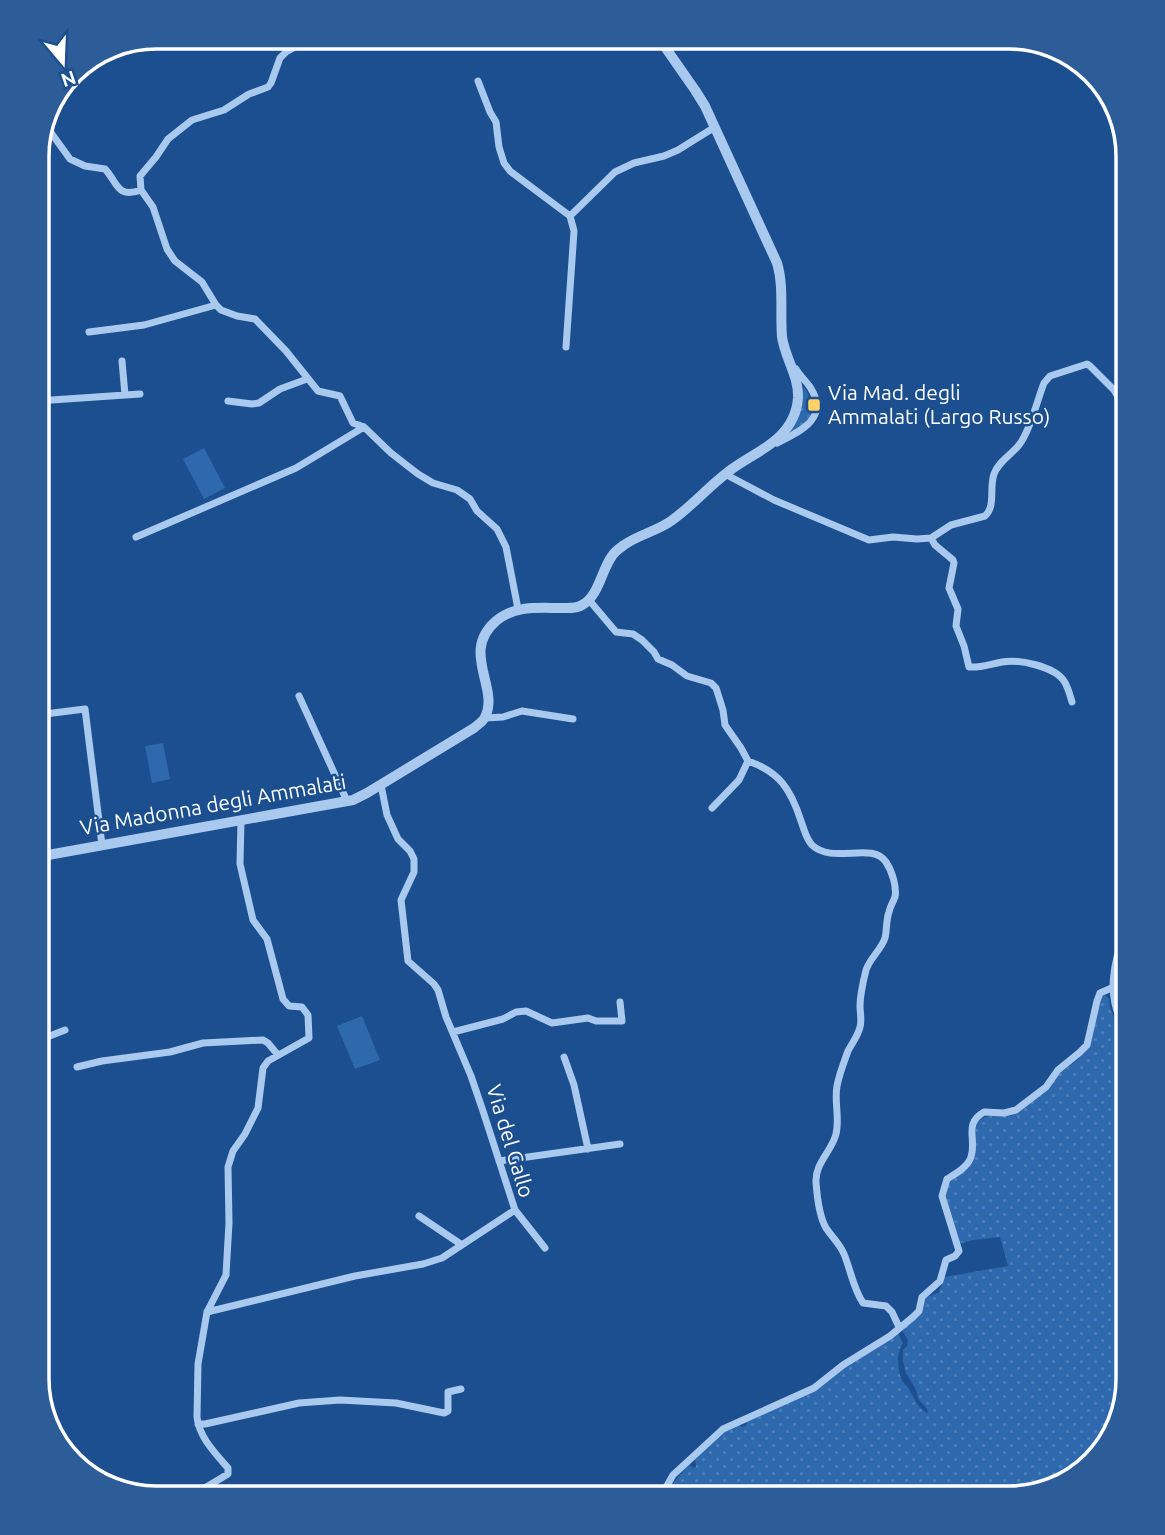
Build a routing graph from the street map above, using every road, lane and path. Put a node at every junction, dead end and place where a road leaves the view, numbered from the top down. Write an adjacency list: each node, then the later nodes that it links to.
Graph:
1 (291, 49): 6 (street)
2 (666, 49): 4 (street)
3 (478, 81): 7 (street)
4 (715, 127): 7 (street); 11 (street)
5 (52, 134): 6 (street)
6 (141, 190): 8 (street)
7 (570, 216): 10 (street)
8 (216, 305): 9 (street); 13 (street)
9 (89, 332)
10 (566, 347)
11 (788, 357): 20 (street); 20 (street)
12 (122, 360): 16 (street)
13 (307, 379): 18 (street); 19 (street)
14 (1116, 393): 23 (street)
15 (140, 394): 16 (street)
16 (125, 395): 17 (street)
17 (49, 400)
18 (228, 401)
19 (364, 427): 22 (street); 25 (street)
20 (765, 449): 21 (street)
21 (725, 474): 23 (street); 24 (street)
22 (136, 537)
23 (931, 538): 27 (street)
24 (589, 600): 25 (street); 31 (street)
25 (517, 609): 29 (street)
26 (299, 696): 33 (street)
27 (1072, 702)
28 (49, 714): 36 (street)
29 (485, 718): 30 (street); 32 (street, Via Madonna degli Ammalati)
30 (573, 719)
31 (748, 761): 34 (street); 56 (street)
32 (381, 785): 33 (street, Via Madonna degli Ammalati); 43 (street, Via del Gallo)
33 (347, 801): 35 (street, Via Madonna degli Ammalati)
34 (712, 808)
35 (241, 820): 36 (street, Via Madonna degli Ammalati); 45 (street)
36 (102, 845): 37 (street, Via Madonna degli Ammalati)
37 (49, 855)
38 (1116, 974): 39 (street)
39 (1114, 990): 40 (street); 56 (street)
40 (1116, 998)
41 (620, 1002): 43 (street)
42 (65, 1030): 44 (street)
43 (453, 1032): 50 (street, Via del Gallo)
44 (49, 1036)
45 (278, 1055): 47 (street); 55 (street)
46 (564, 1057): 49 (street)
47 (77, 1067)
48 (620, 1144): 49 (street)
49 (588, 1149): 50 (street)
50 (499, 1161): 51 (street, Via del Gallo)
51 (515, 1210): 53 (street, Via del Gallo); 54 (street)
52 (419, 1216): 53 (street)
53 (462, 1245): 55 (street, Via del Gallo)
54 (545, 1248)
55 (206, 1312): 58 (street)
56 (899, 1327): 60 (street)
57 (461, 1389): 58 (street)
58 (198, 1424): 59 (street)
59 (208, 1486)
60 (667, 1486)

